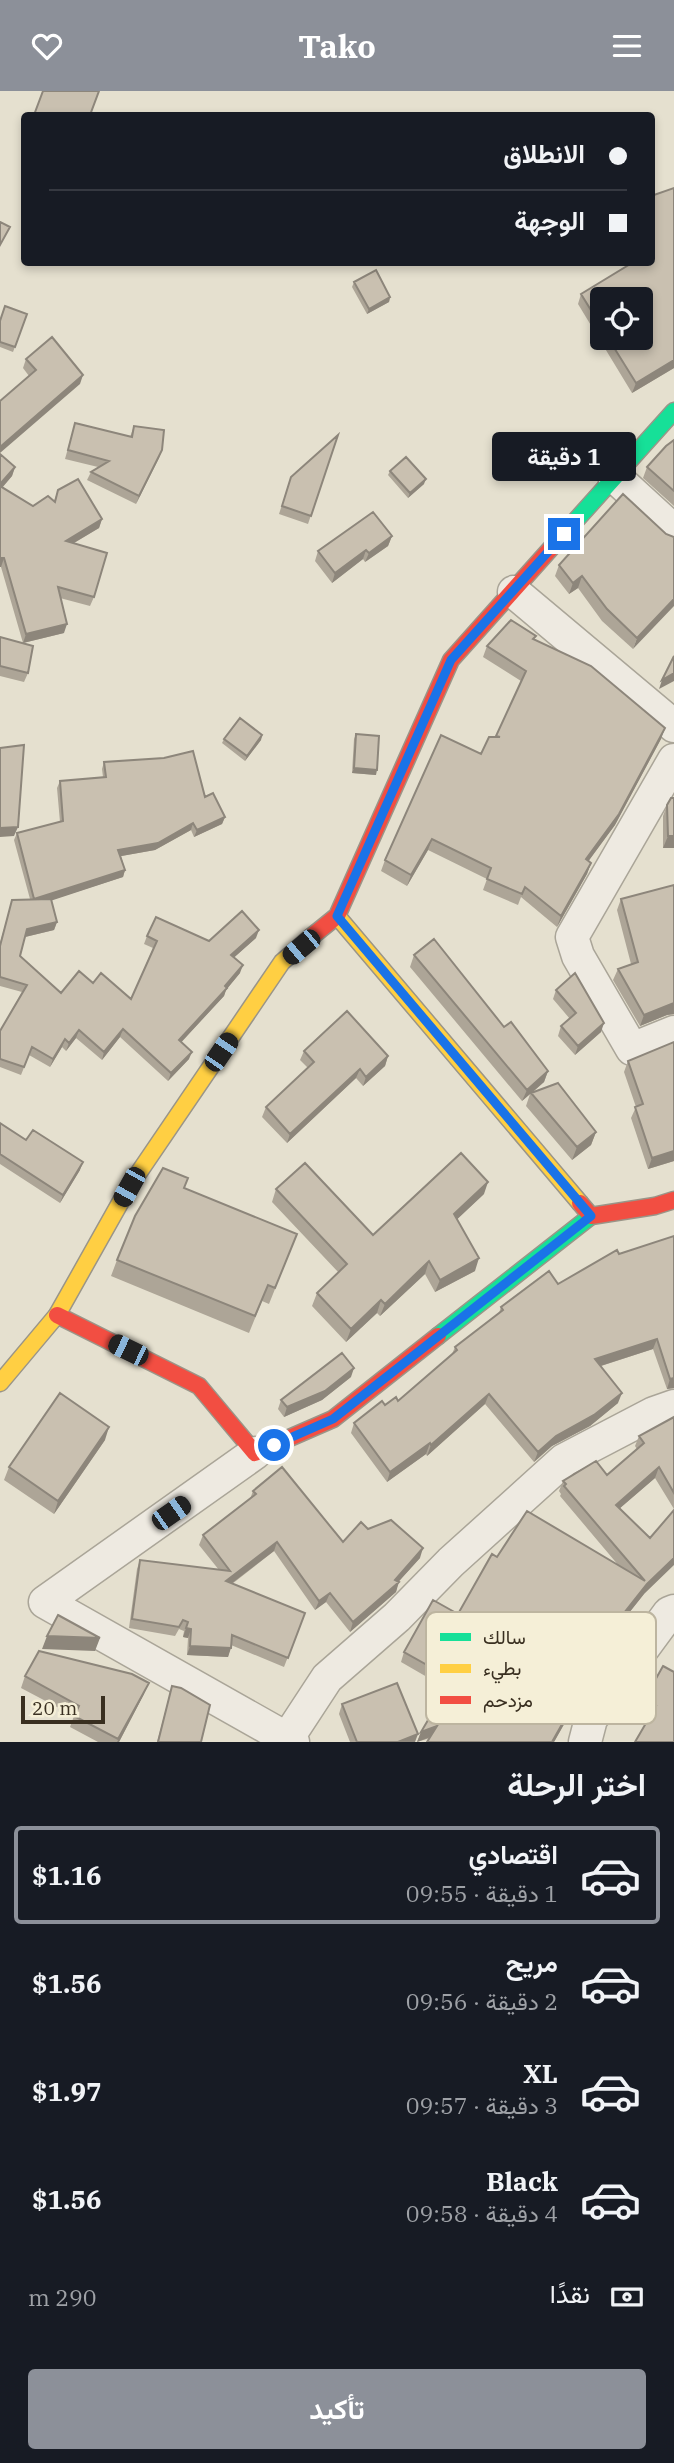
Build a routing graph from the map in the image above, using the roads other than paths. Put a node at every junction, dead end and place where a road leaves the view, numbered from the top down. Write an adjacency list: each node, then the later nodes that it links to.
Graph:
1 (674, 411): 2 (street)
2 (614, 476): 3 (street); 4 (street)
3 (674, 531)
4 (514, 591): 5 (street); 7 (street)
5 (674, 726)
6 (674, 760): 8 (street)
7 (337, 916): 10 (street); 11 (street)
8 (674, 1032)
9 (674, 1200): 10 (street)
10 (591, 1216): 14 (street)
11 (57, 1315): 12 (street); 14 (street)
12 (0, 1383)
13 (674, 1406): 18 (street)
14 (255, 1453): 18 (street)
15 (674, 1611): 16 (street)
16 (656, 1631)
17 (590, 1724): 19 (street)
18 (290, 1740)
19 (585, 1742)

